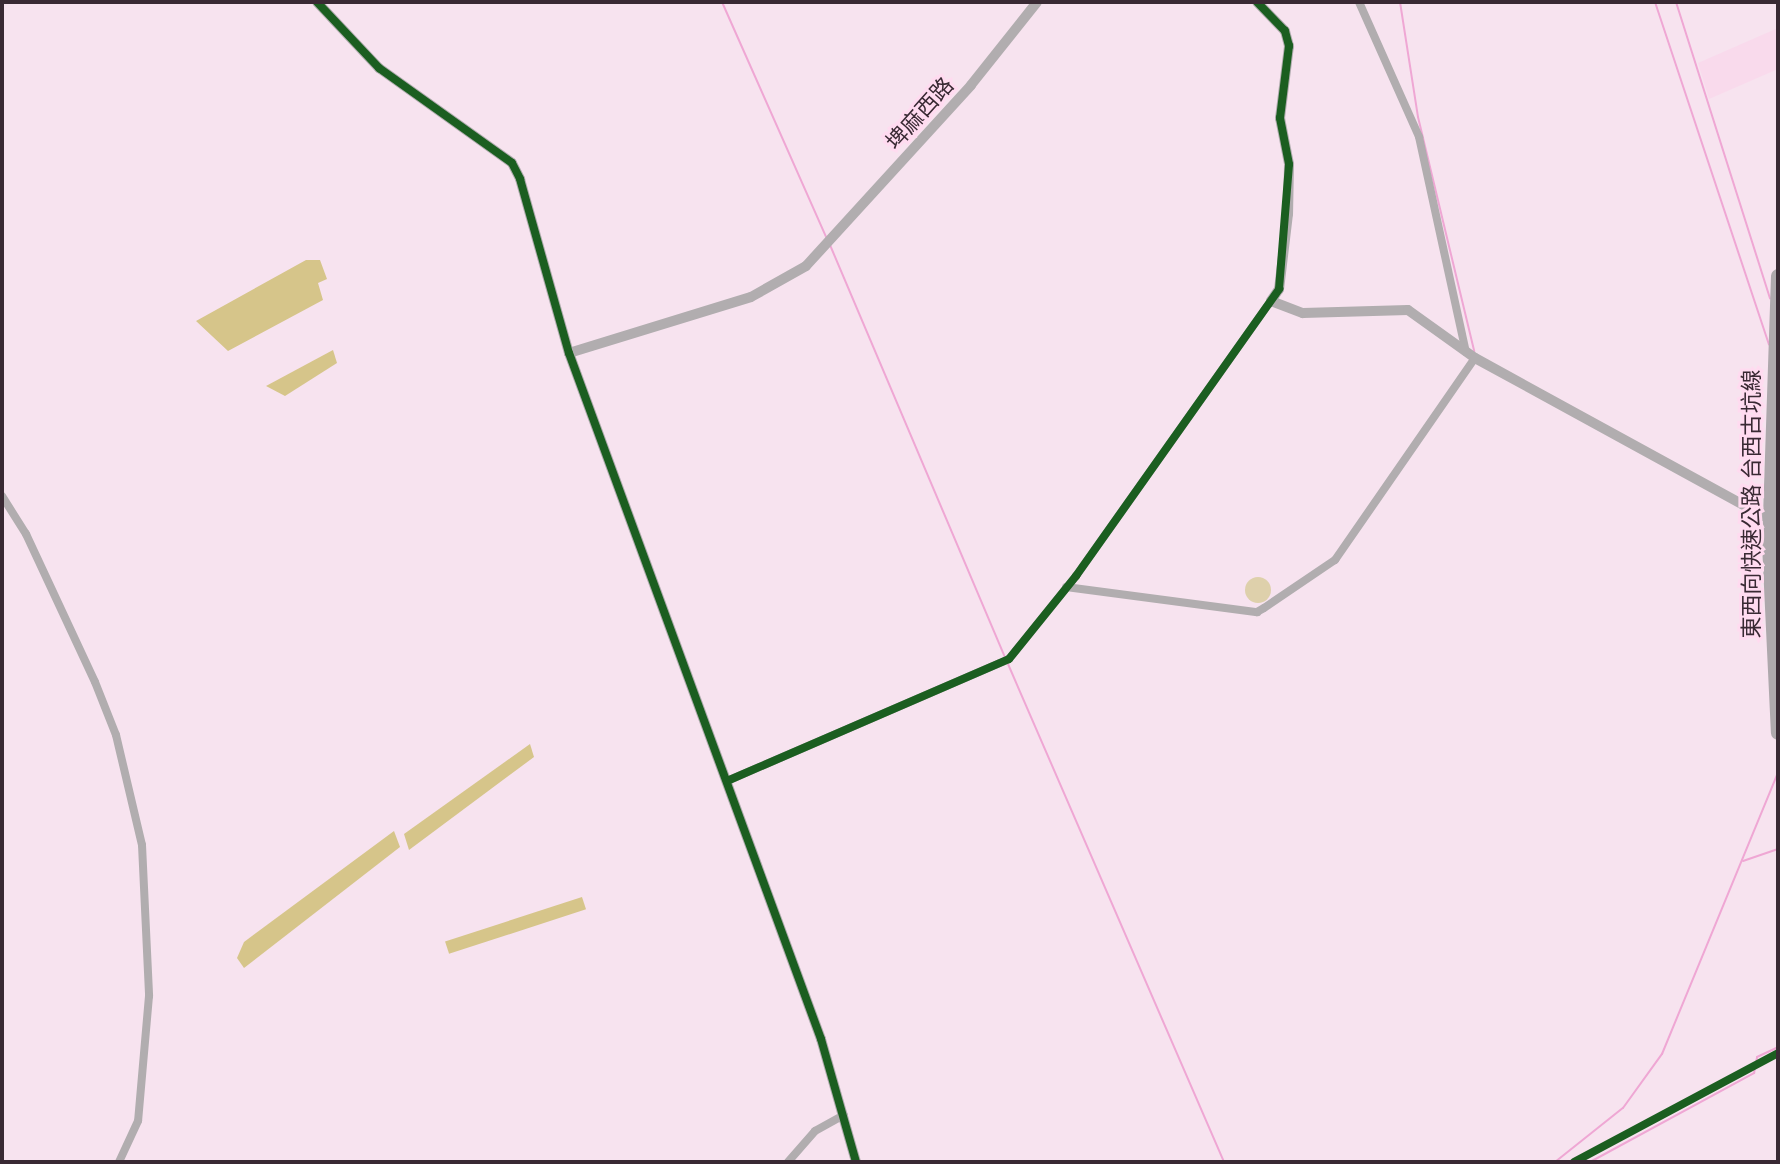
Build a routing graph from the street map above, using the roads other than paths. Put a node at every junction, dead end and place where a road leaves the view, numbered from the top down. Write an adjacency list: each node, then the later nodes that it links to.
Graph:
1 (317, 2): 7 (street)
2 (1037, 2): 7 (street, 埤麻西路)
3 (1257, 2): 6 (street)
4 (1359, 2): 8 (street)
5 (1778, 276): 12 (highway, 東西向快速公路 台西古坑線, bridge)
6 (1271, 301): 8 (street); 11 (street)
7 (569, 353): 13 (street)
8 (1470, 356): 10 (street); 11 (street)
9 (2, 496): 15 (street)
10 (1778, 524)
11 (1066, 587): 13 (street)
12 (1778, 733)
13 (727, 781): 14 (street)
14 (844, 1115): 16 (street); 17 (street)
15 (119, 1162)
16 (788, 1162)
17 (856, 1162)

